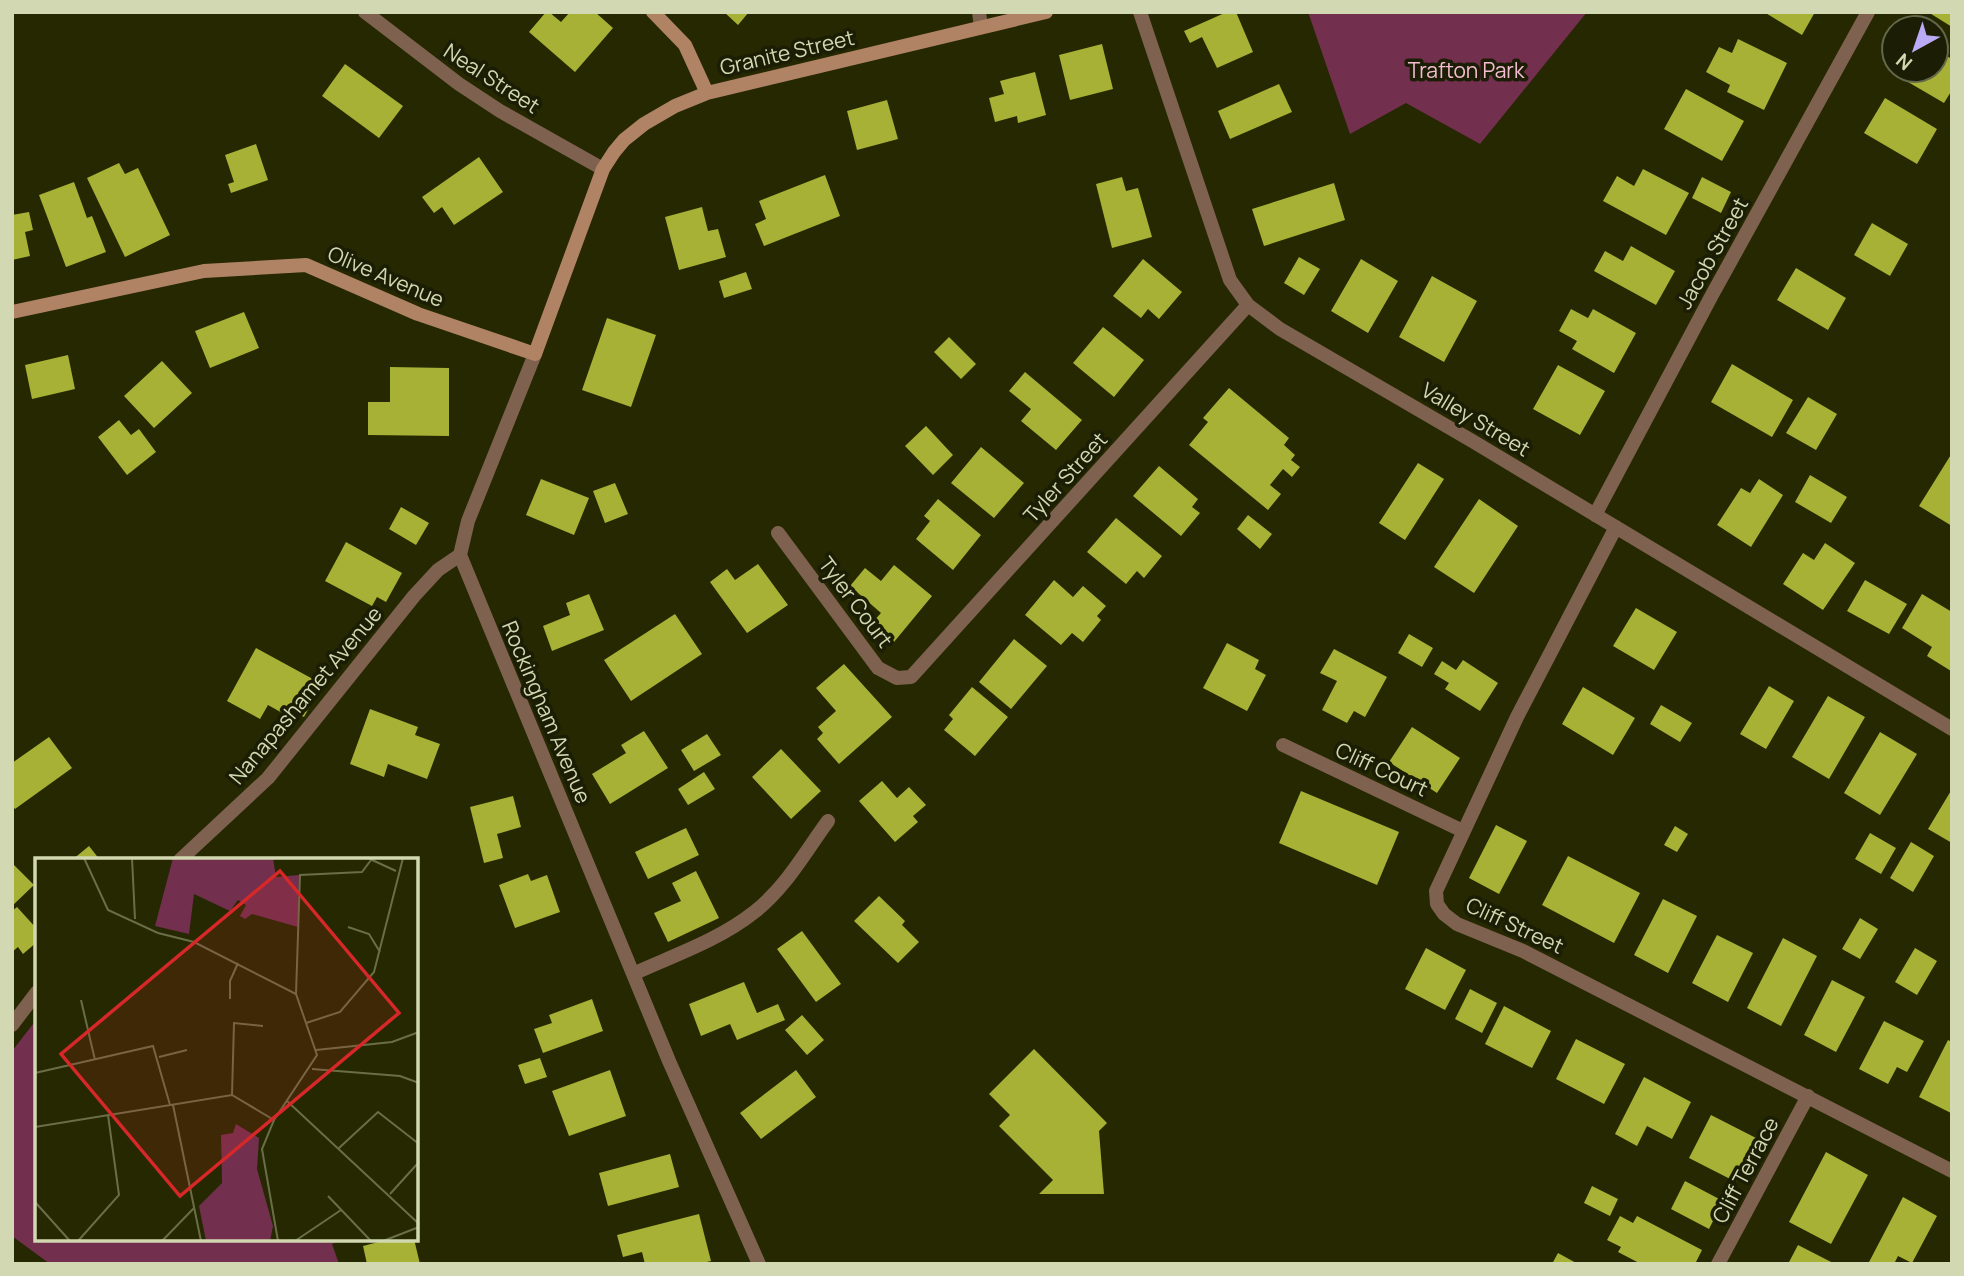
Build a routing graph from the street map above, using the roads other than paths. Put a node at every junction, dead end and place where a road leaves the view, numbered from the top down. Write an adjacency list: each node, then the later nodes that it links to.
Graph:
1 (365, 12): 8 (street, Neal Street)
2 (653, 12): 7 (street)
3 (1046, 12): 6 (street, Granite Street)
4 (1140, 12): 9 (street, Valley Street)
5 (1867, 12): 12 (street, Jacob Street)
6 (980, 20): 7 (street, Granite Street)
7 (707, 93): 8 (street, Granite Street)
8 (603, 169): 11 (street)
9 (1248, 305): 12 (street, Valley Street); 16 (street, Tyler Street)
10 (12, 312): 11 (street, Olive Avenue)
11 (535, 354): 15 (street)
12 (1595, 515): 13 (street, Valley Street)
13 (1616, 527): 17 (street, Valley Street); 20 (street, Cliff Street)
14 (778, 533): 16 (street, Tyler Court)
15 (460, 555): 21 (street, Nanapashamet Avenue); 22 (street, Rockingham Avenue)
16 (911, 677)
17 (1952, 729)
18 (1283, 745): 20 (street, Cliff Court)
19 (828, 821): 22 (street)
20 (1463, 831): 25 (street, Cliff Street)
21 (181, 858)
22 (633, 974): 27 (street, Rockingham Avenue)
23 (35, 995): 24 (street)
24 (12, 1025)
25 (1808, 1096): 26 (street, Cliff Street); 28 (street, Cliff Terrace)
26 (1952, 1171)
27 (759, 1264)
28 (1718, 1264)

